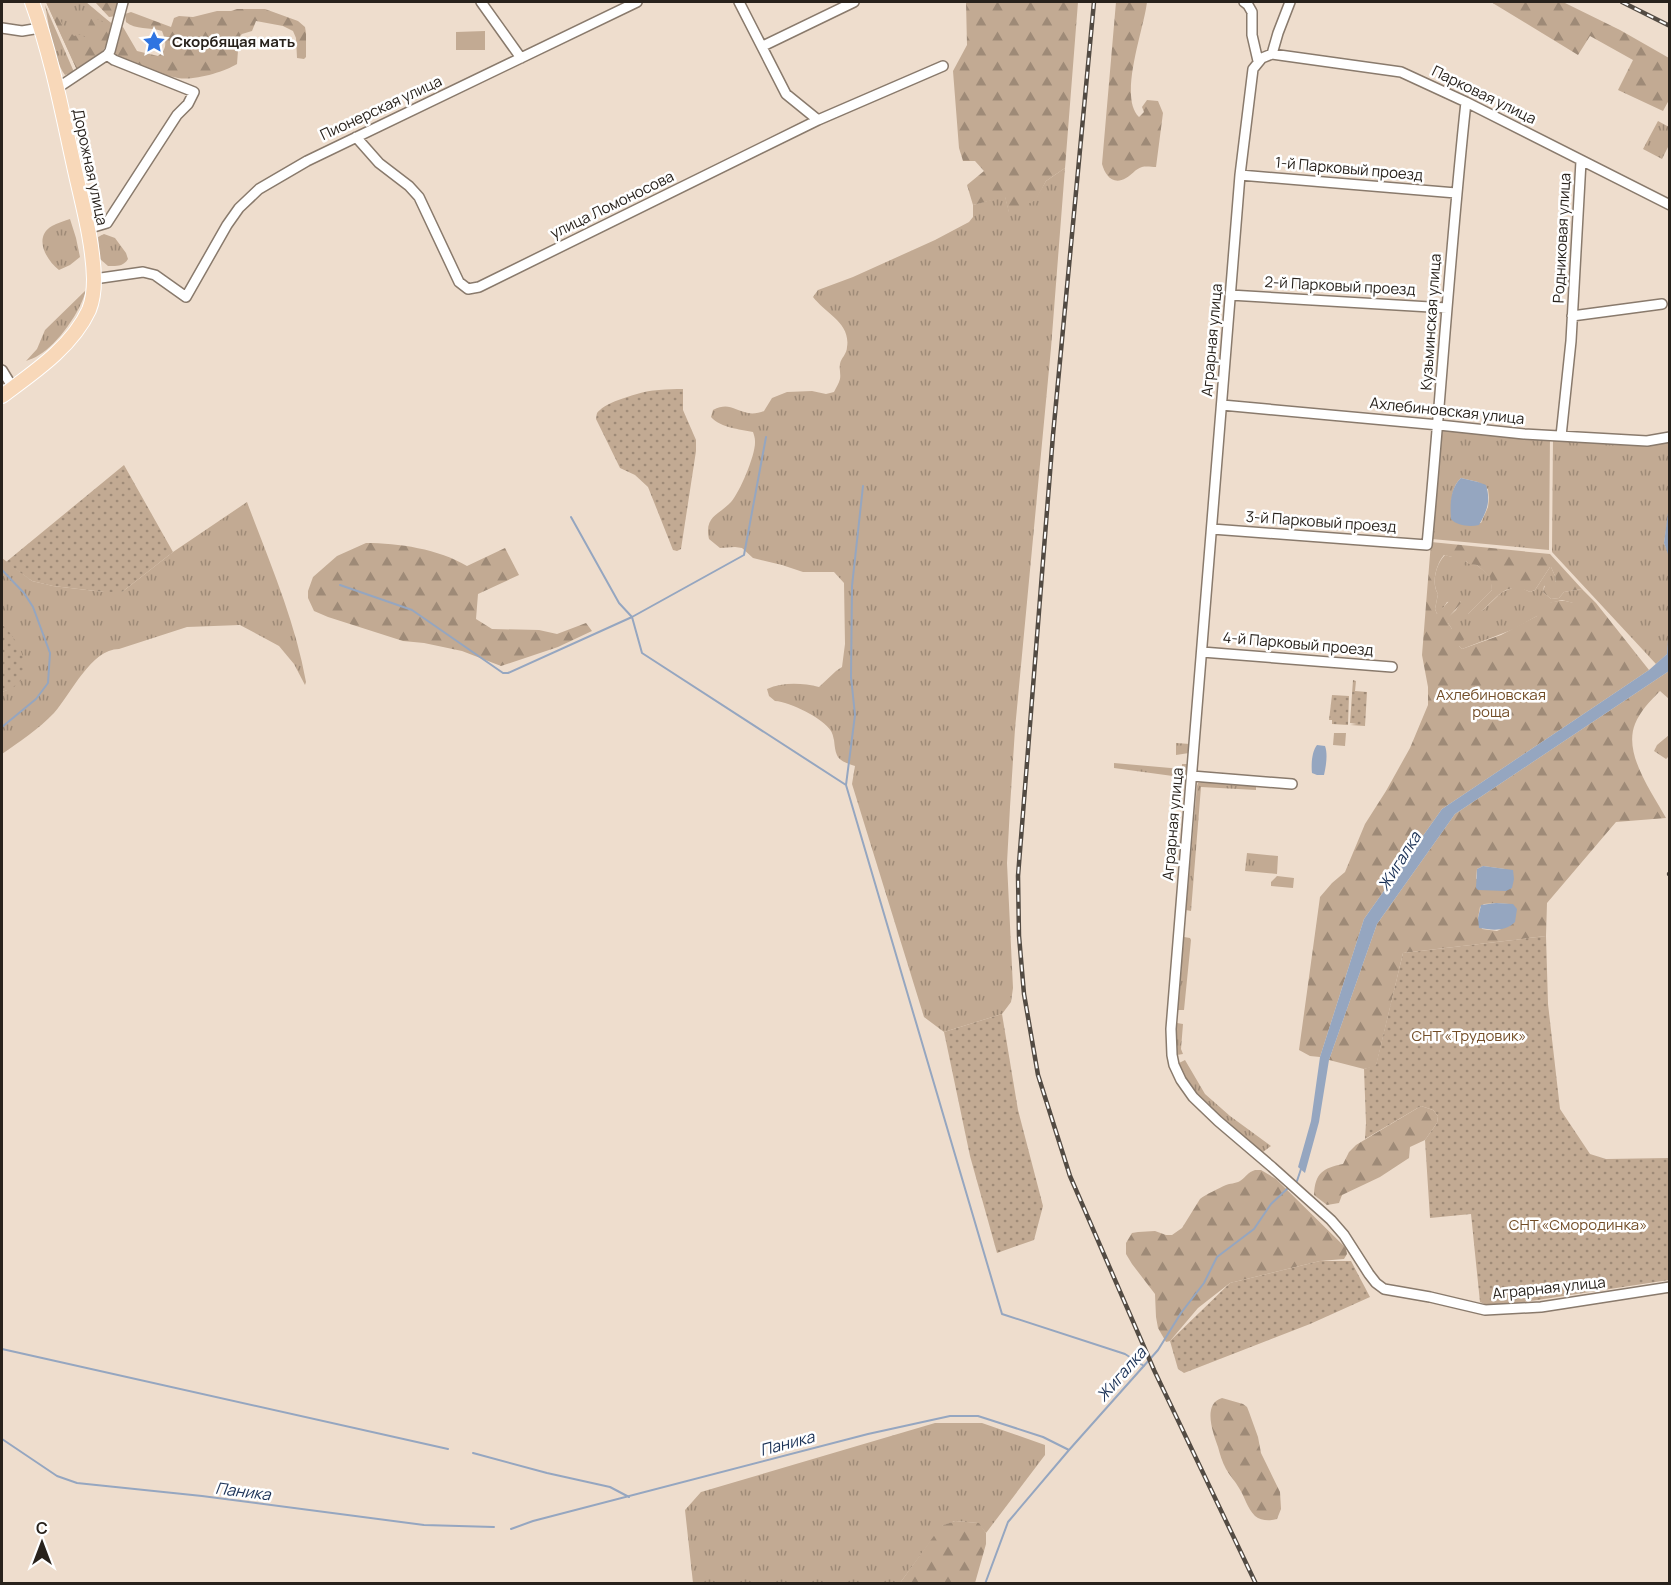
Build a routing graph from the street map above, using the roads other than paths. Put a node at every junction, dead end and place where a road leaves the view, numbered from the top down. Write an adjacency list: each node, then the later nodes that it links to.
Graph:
1 (32, 2): 10 (main road, Дорожная улица)
2 (123, 2): 13 (street)
3 (481, 2): 14 (street)
4 (637, 2): 14 (street, Пионерская улица)
5 (739, 2): 11 (street)
6 (854, 2): 11 (street)
7 (1244, 2): 15 (street)
8 (1290, 2): 12 (street)
9 (2, 28): 10 (street)
10 (40, 28): 17 (main road, Дорожная улица)
11 (763, 46): 19 (street)
12 (1272, 54): 15 (street); 18 (street, Парковая улица)
13 (107, 55): 17 (street); 25 (street)
14 (521, 58): 20 (street, Пионерская улица)
15 (1258, 61): 22 (street, Аграрная улица)
16 (943, 66): 19 (street, улица Ломоносова)
17 (56, 89): 25 (main road, Дорожная улица)
18 (1466, 102): 21 (street, Парковая улица); 23 (street, Кузьминская улица)
19 (818, 120): 20 (street, улица Ломоносова)
20 (356, 137): 26 (street, Пионерская улица)
21 (1581, 160): 24 (street, Парковая улица); 30 (street, Родниковая улица)
22 (1240, 175): 23 (street, 1-й Парковый проезд); 27 (street, Аграрная улица)
23 (1456, 193): 29 (street, Кузьминская улица)
24 (1670, 205)
25 (87, 229): 26 (main road, Дорожная улица)
26 (94, 279): 32 (main road, Дорожная улица)
27 (1230, 295): 29 (street, 2-й Парковый проезд); 33 (street, Аграрная улица)
28 (1662, 304): 30 (street, Родниковая улица)
29 (1447, 308): 34 (street, Кузьминская улица)
30 (1572, 316): 35 (street, Родниковая улица)
31 (2, 370): 32 (street)
32 (7, 392)
33 (1222, 405): 34 (street, Ахлебиновская улица); 37 (street, Аграрная улица)
34 (1438, 425): 35 (street, Ахлебиновская улица); 38 (street, Кузьминская улица)
35 (1561, 436): 36 (street, Ахлебиновская улица)
36 (1670, 437)
37 (1212, 529): 38 (street, 3-й Парковый проезд); 39 (street, Аграрная улица)
38 (1427, 545)
39 (1202, 652): 40 (street, 4-й Парковый проезд); 41 (street, Аграрная улица)
40 (1392, 667)
41 (1192, 776): 42 (street); 43 (street, Аграрная улица)
42 (1292, 784)
43 (1670, 1287)

